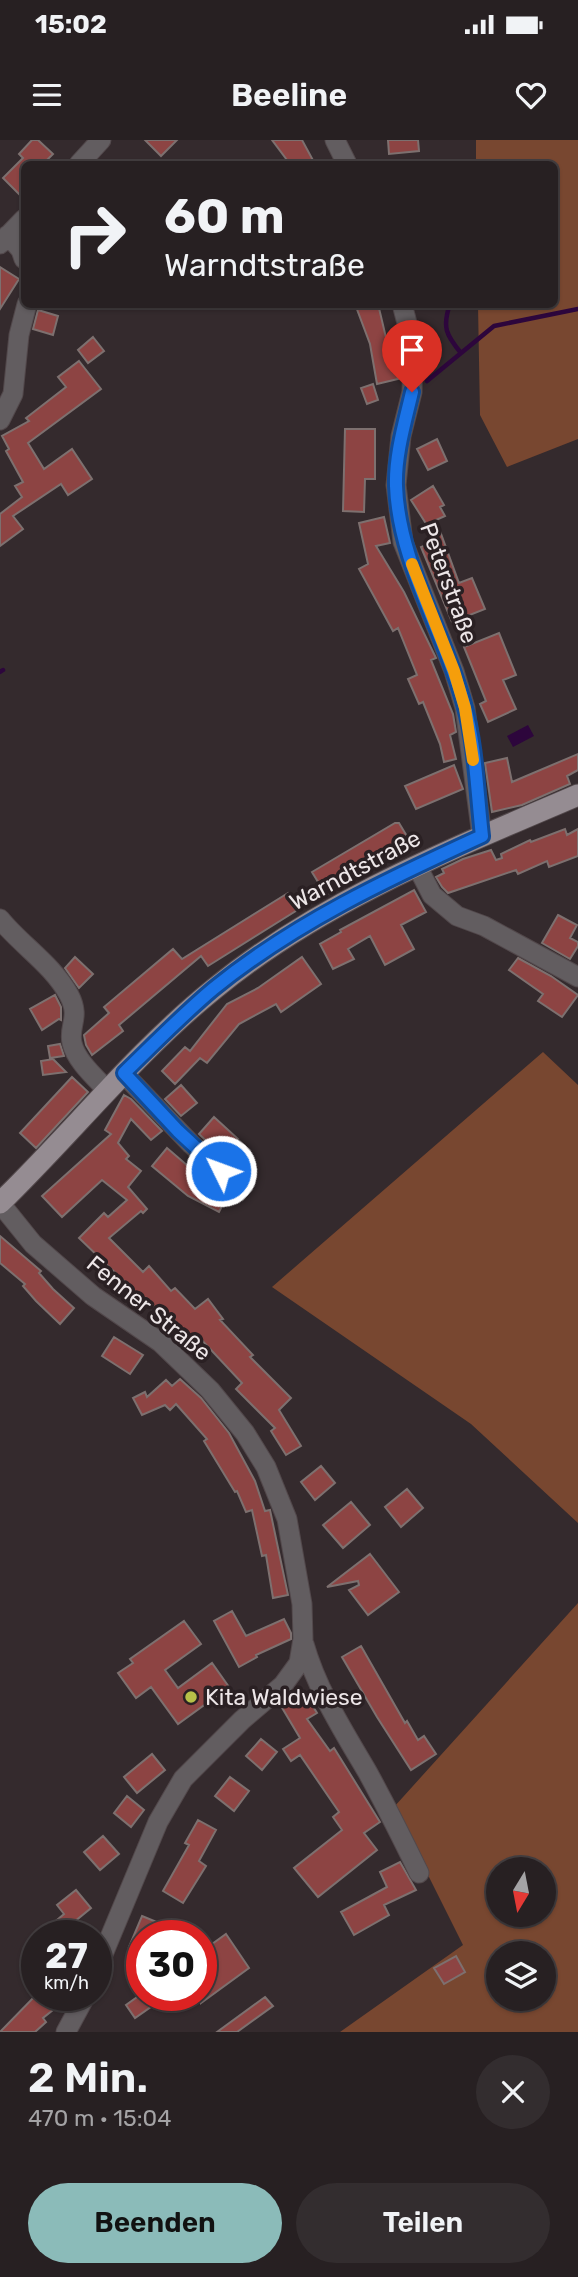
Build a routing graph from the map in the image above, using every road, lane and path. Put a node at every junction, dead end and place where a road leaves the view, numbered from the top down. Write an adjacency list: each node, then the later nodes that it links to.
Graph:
1 (101, 140): 3 (street)
2 (335, 140): 4 (street)
3 (82, 161)
4 (346, 161)
5 (21, 222): 6 (street)
6 (4, 239): 7 (street)
7 (21, 250)
8 (26, 308): 10 (street)
9 (403, 308): 12 (street, Peterstraße)
10 (0, 420)
11 (578, 795): 12 (main road, Warndtstraße)
12 (482, 836): 13 (main road, Warndtstraße)
13 (417, 866): 15 (street); 16 (main road, Warndtstraße)
14 (1, 921): 17 (street)
15 (578, 977)
16 (124, 1073): 17 (main road, Warndtstraße); 18 (street)
17 (108, 1090): 19 (main road, Warndtstraße)
18 (221, 1171)
19 (0, 1203): 20 (street, Fenner Straße)
20 (303, 1640): 21 (street); 22 (street, Fenner Straße)
21 (419, 1873)
22 (112, 1933)
23 (77, 2011): 24 (street)
24 (66, 2032)

